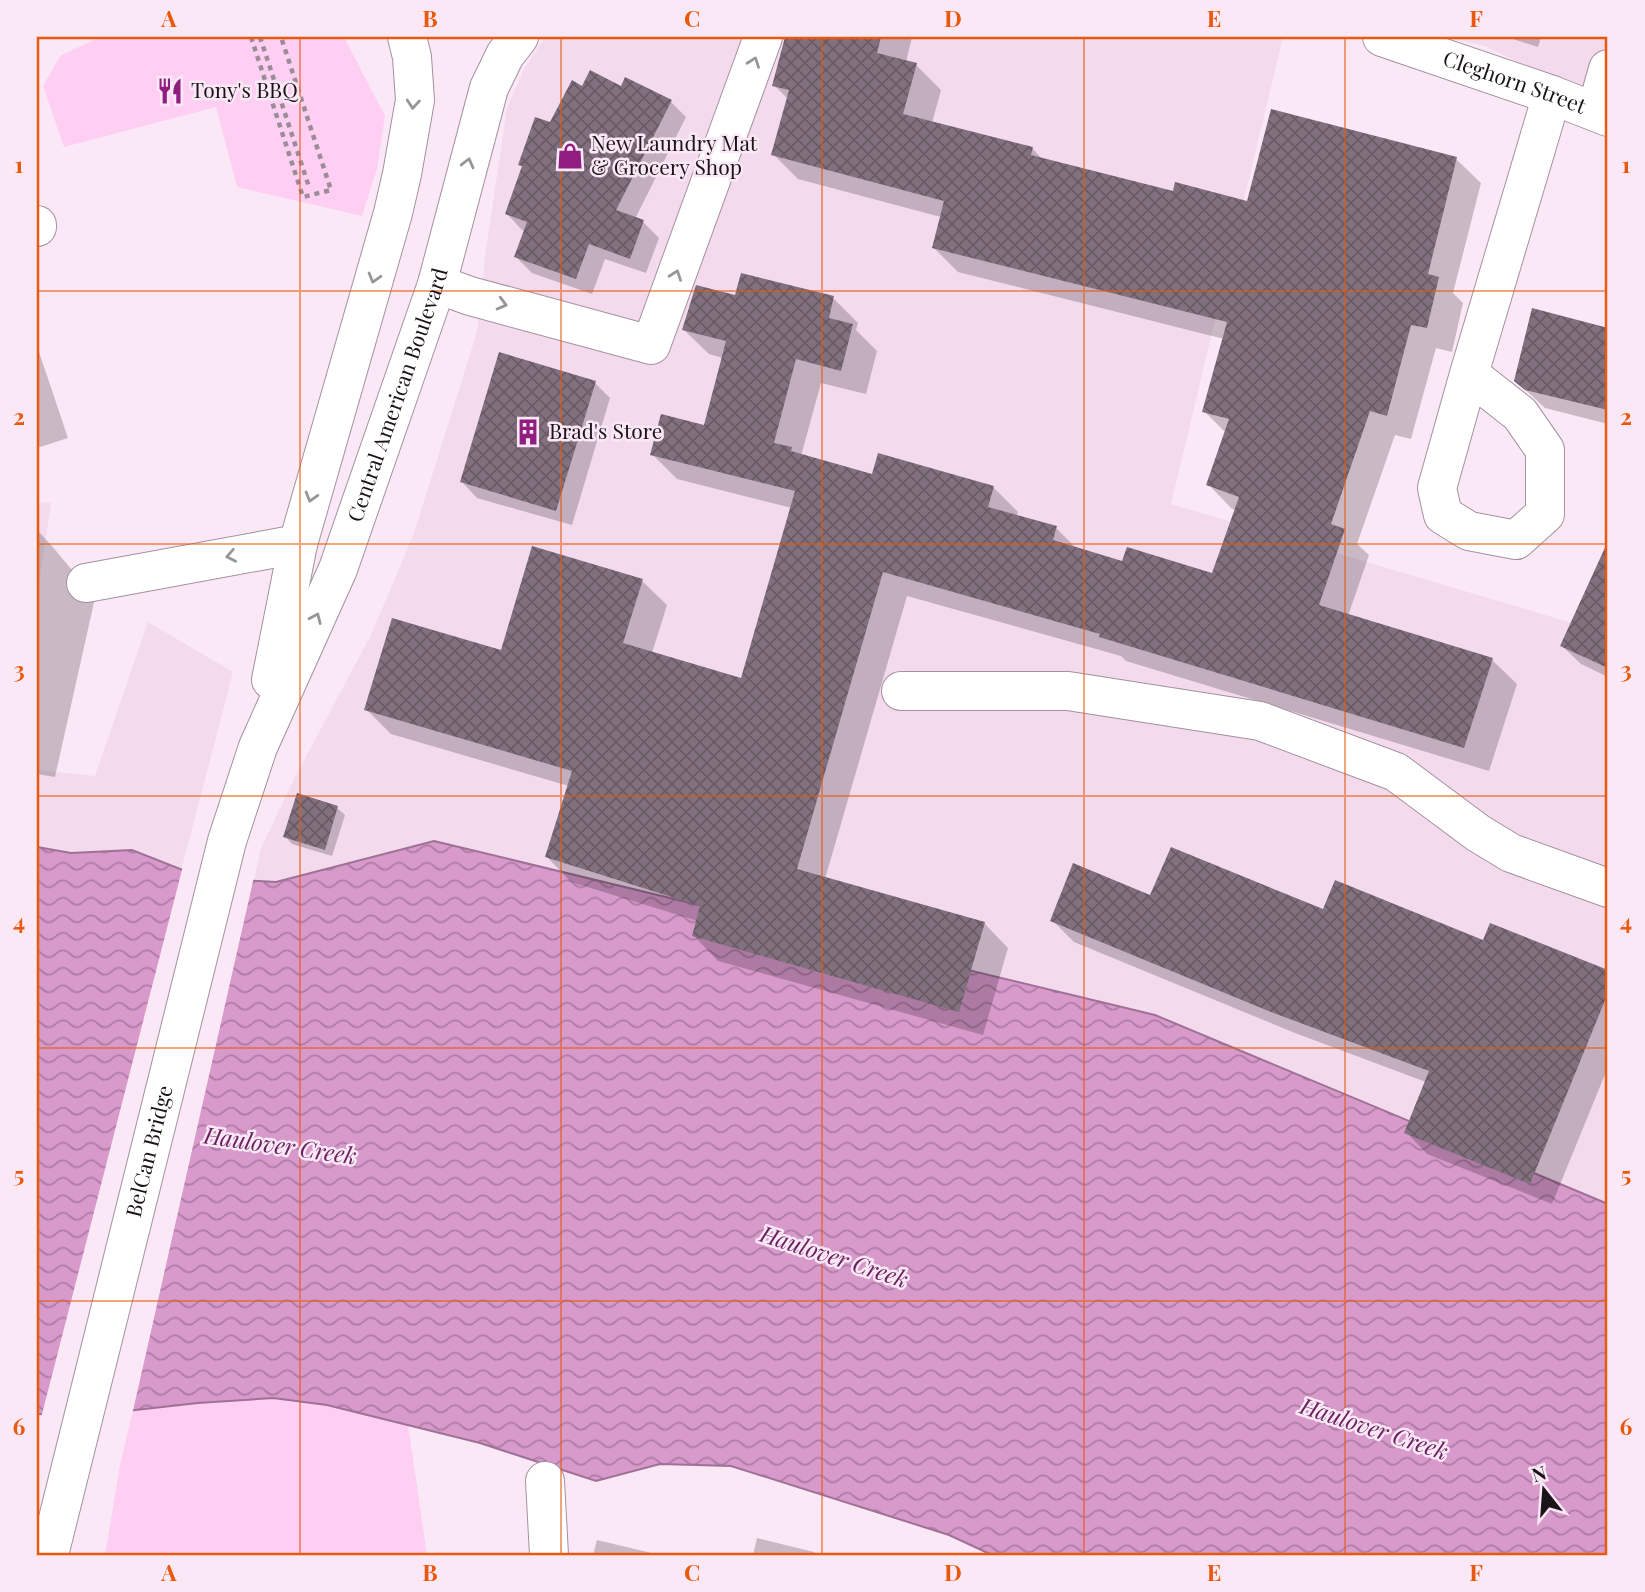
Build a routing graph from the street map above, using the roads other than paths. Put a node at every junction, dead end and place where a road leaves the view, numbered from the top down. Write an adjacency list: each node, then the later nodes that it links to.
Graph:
1 (407, 37): 10 (main road, Central American Boulevard, one-way to 10)
2 (519, 37): 8 (main road, Central American Boulevard, one-way to 2)
3 (763, 37): 8 (main road, one-way to 3)
4 (1381, 37): 6 (main road, Cleghorn Street)
5 (1608, 69): 7 (main road)
6 (1552, 94): 7 (main road, Cleghorn Street); 9 (main road)
7 (1602, 115)
8 (437, 284): 13 (main road, Central American Boulevard, one-way to 8)
9 (1469, 374)
10 (298, 544): 11 (main road, one-way to 11); 13 (main road, Central American Boulevard)
11 (86, 583)
12 (901, 691): 15 (main road)
13 (258, 747): 14 (main road, Central American Boulevard)
14 (227, 841): 16 (main road, BelCan Bridge)
15 (1608, 888)
16 (73, 1459): 18 (main road); 19 (main road)
17 (545, 1481): 20 (main road)
18 (37, 1533)
19 (49, 1555)
20 (549, 1555)

